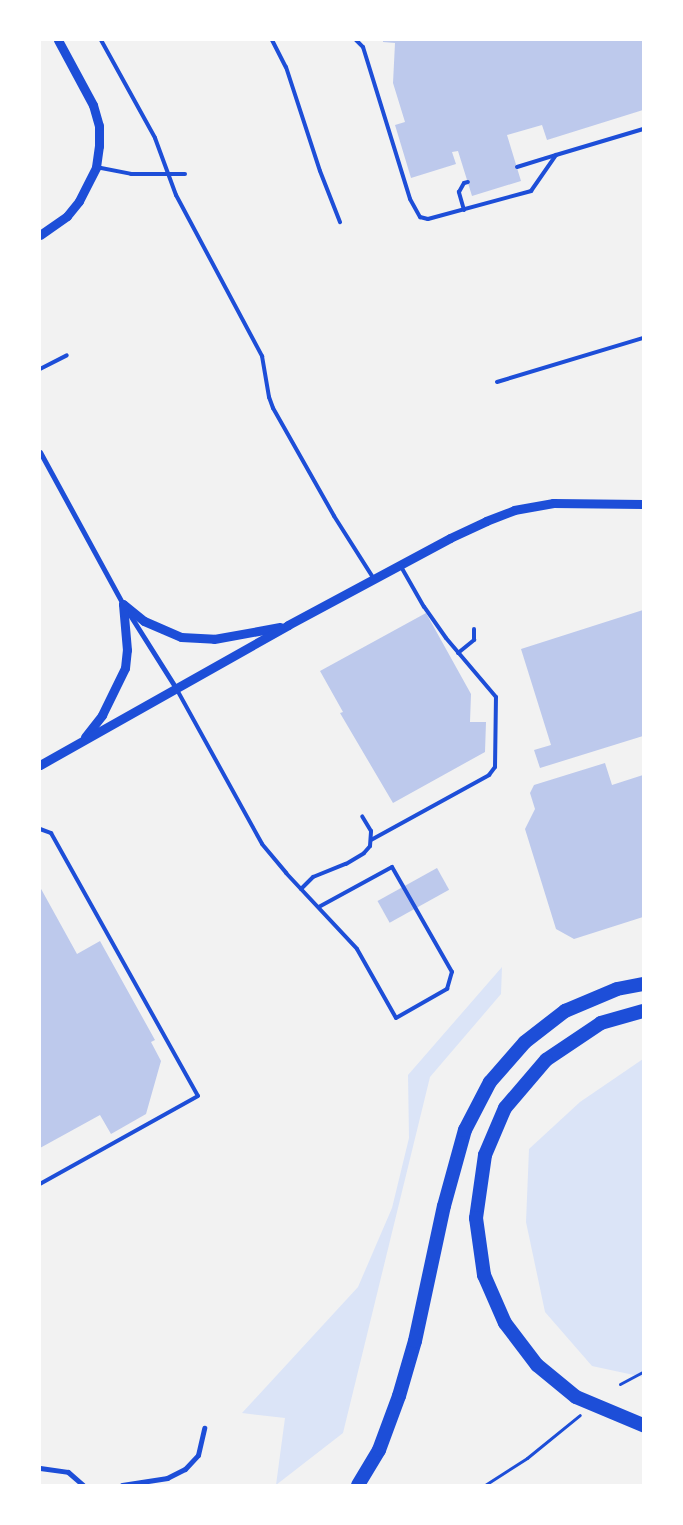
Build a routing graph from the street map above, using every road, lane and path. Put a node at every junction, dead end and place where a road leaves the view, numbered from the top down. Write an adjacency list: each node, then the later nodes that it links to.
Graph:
1 (58, 40): 7 (street)
2 (101, 40): 9 (lane)
3 (272, 40): 13 (lane)
4 (356, 40): 12 (lane)
5 (643, 129): 6 (lane)
6 (556, 155): 8 (lane); 12 (lane)
7 (96, 167): 9 (lane); 14 (street)
8 (517, 167)
9 (168, 174): 10 (lane); 22 (lane)
10 (185, 174)
11 (468, 182): 12 (lane)
12 (464, 210)
13 (340, 222)
14 (40, 235)
15 (643, 338): 18 (lane)
16 (67, 355): 17 (lane)
17 (40, 369)
18 (497, 382)
19 (40, 452): 23 (street)
20 (643, 504): 21 (street)
21 (400, 565): 22 (street); 26 (lane)
22 (374, 579): 24 (street)
23 (123, 604): 24 (street); 27 (street); 28 (street)
24 (288, 625): 27 (street)
25 (474, 629): 26 (lane)
26 (458, 653): 32 (lane)
27 (176, 688): 28 (street); 33 (lane)
28 (83, 740): 29 (street)
29 (40, 765)
30 (362, 816): 32 (lane)
31 (40, 830): 37 (lane)
32 (372, 840): 33 (lane)
33 (301, 889): 34 (lane)
34 (319, 907): 34 (lane)
35 (643, 984): 46 (highway)
36 (643, 1011): 41 (highway)
37 (40, 1184)
38 (643, 1372): 39 (path)
39 (620, 1384)
40 (580, 1416): 47 (path)
41 (643, 1425)
42 (204, 1428): 45 (street)
43 (40, 1468): 44 (street)
44 (83, 1485)
45 (122, 1485)
46 (358, 1485)
47 (485, 1485)

